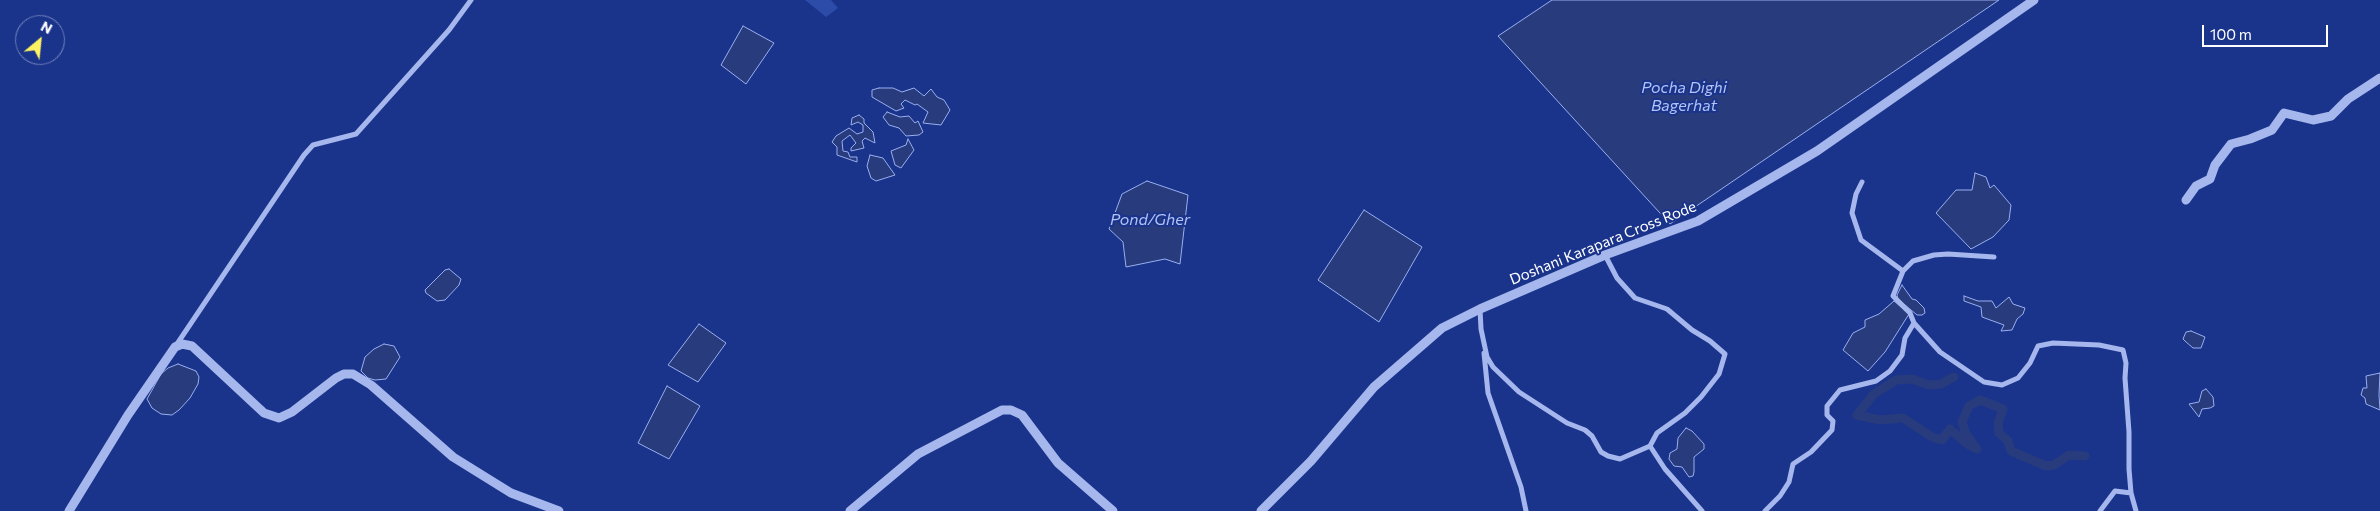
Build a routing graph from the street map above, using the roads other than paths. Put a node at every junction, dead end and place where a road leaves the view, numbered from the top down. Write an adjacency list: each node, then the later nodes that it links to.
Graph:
1 (471, 0): 11 (street)
2 (2034, 0): 6 (street, Doshani Karapara Cross Rode)
3 (2380, 78): 5 (street)
4 (1862, 182): 8 (street)
5 (2186, 200)
6 (1606, 255): 9 (street, Doshani Karapara Cross Rode); 13 (street)
7 (1994, 257): 8 (street)
8 (1903, 271): 10 (street)
9 (1480, 309): 12 (street); 19 (street, Doshani Karapara Cross Rode)
10 (1914, 323): 14 (street); 22 (street)
11 (175, 346): 15 (street); 16 (street)
12 (1484, 347): 13 (street); 20 (street)
13 (1650, 446): 21 (street)
14 (2131, 493): 23 (street); 24 (street)
15 (69, 511)
16 (559, 511)
17 (850, 511): 18 (street)
18 (1113, 511)
19 (1261, 511)
20 (1526, 511)
21 (1702, 511)
22 (1765, 511)
23 (2100, 511)
24 (2136, 511)

